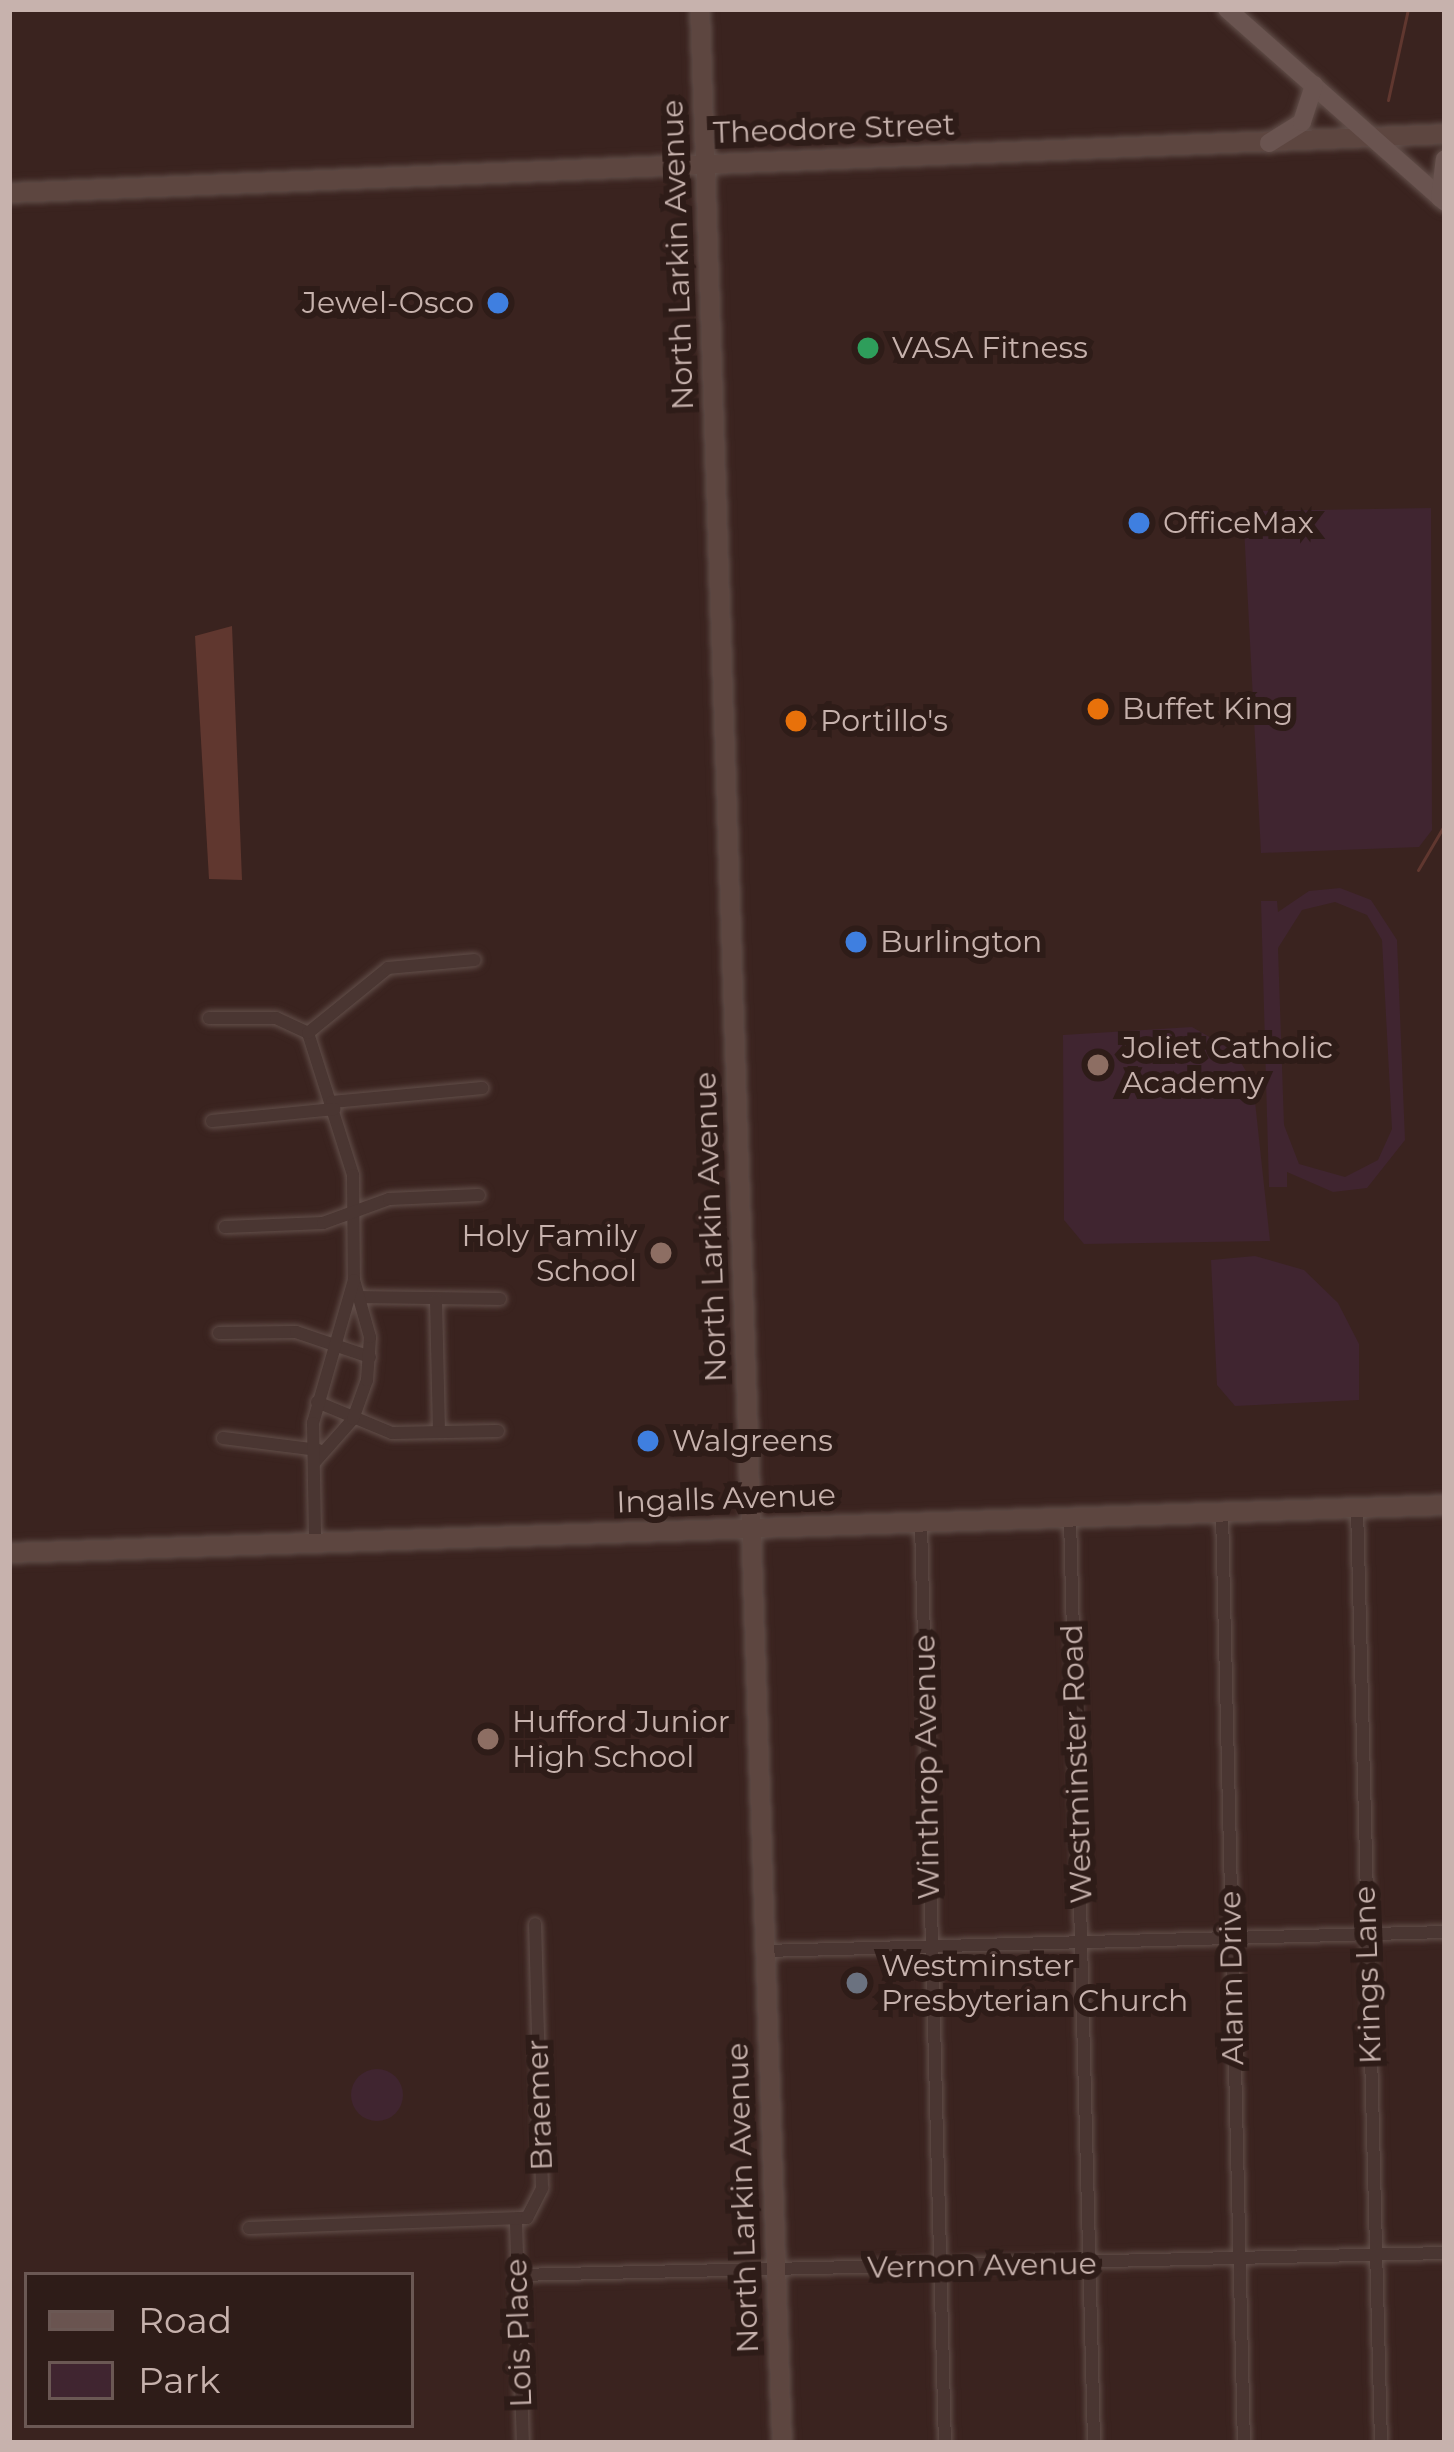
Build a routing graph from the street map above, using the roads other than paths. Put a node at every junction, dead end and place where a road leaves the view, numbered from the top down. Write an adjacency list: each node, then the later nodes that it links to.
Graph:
1 (700, 9): 8 (main road, North Larkin Avenue)
2 (1227, 9): 3 (main road)
3 (1314, 85): 5 (main road); 6 (main road)
4 (1445, 134): 5 (main road, Theodore Street)
5 (1375, 137): 6 (main road, Theodore Street); 10 (main road)
6 (1269, 143): 8 (main road, Theodore Street)
7 (1445, 159): 10 (main road)
8 (705, 163): 9 (main road, Theodore Street); 38 (main road, North Larkin Avenue)
9 (9, 193)
10 (1443, 200)
11 (475, 960): 13 (street)
12 (209, 1018): 13 (street)
13 (308, 1033): 15 (street)
14 (482, 1088): 15 (street)
15 (333, 1105): 16 (street); 18 (street)
16 (212, 1120)
17 (479, 1196): 18 (street)
18 (357, 1210): 19 (street); 20 (street)
19 (225, 1227)
20 (351, 1286): 21 (street); 25 (street)
21 (363, 1298): 23 (street); 26 (street)
22 (500, 1299): 23 (street)
23 (436, 1300): 30 (street)
24 (219, 1333): 25 (street)
25 (333, 1346): 26 (street); 27 (street)
26 (370, 1357): 28 (street)
27 (317, 1402): 28 (street); 32 (street)
28 (352, 1419): 30 (street); 32 (street)
29 (498, 1431): 30 (street)
30 (440, 1432)
31 (223, 1438): 32 (street)
32 (317, 1454): 39 (street)
33 (1445, 1505): 34 (main road, Ingalls Avenue)
34 (1357, 1508): 35 (main road, Ingalls Avenue); 43 (street, Krings Lane)
35 (1222, 1513): 36 (main road, Ingalls Avenue); 44 (street, Alann Drive)
36 (1070, 1518): 37 (main road, Ingalls Avenue); 45 (street, Westminster Road)
37 (921, 1523): 38 (main road, Ingalls Avenue); 46 (street, Winthrop Avenue)
38 (751, 1528): 39 (main road, Ingalls Avenue); 47 (main road, North Larkin Avenue)
39 (315, 1543): 40 (main road, Ingalls Avenue)
40 (9, 1553)
41 (536, 1924): 48 (street, Braemer)
42 (1445, 1932): 43 (street)
43 (1367, 1934): 44 (street); 51 (street, Krings Lane)
44 (1232, 1939): 45 (street); 52 (street, Alann Drive)
45 (1082, 1942): 46 (street); 53 (street, Westminster Road)
46 (932, 1946): 47 (street); 54 (street, Winthrop Avenue)
47 (765, 1951): 55 (main road, North Larkin Avenue)
48 (516, 2223): 49 (street); 56 (street, Lois Place)
49 (249, 2228)
50 (1445, 2253): 51 (street, Vernon Avenue)
51 (1377, 2255): 52 (street, Vernon Avenue); 62 (street, Krings Lane)
52 (1238, 2259): 53 (street, Vernon Avenue); 61 (street, Alann Drive)
53 (1088, 2264): 54 (street, Vernon Avenue); 60 (street, Westminster Road)
54 (942, 2266): 55 (street, Vernon Avenue); 59 (street, Winthrop Avenue)
55 (776, 2270): 56 (street, Vernon Avenue); 58 (main road, North Larkin Avenue)
56 (518, 2275): 57 (street, Lois Place)
57 (523, 2443)
58 (782, 2443)
59 (945, 2443)
60 (1094, 2443)
61 (1244, 2443)
62 (1381, 2443)

